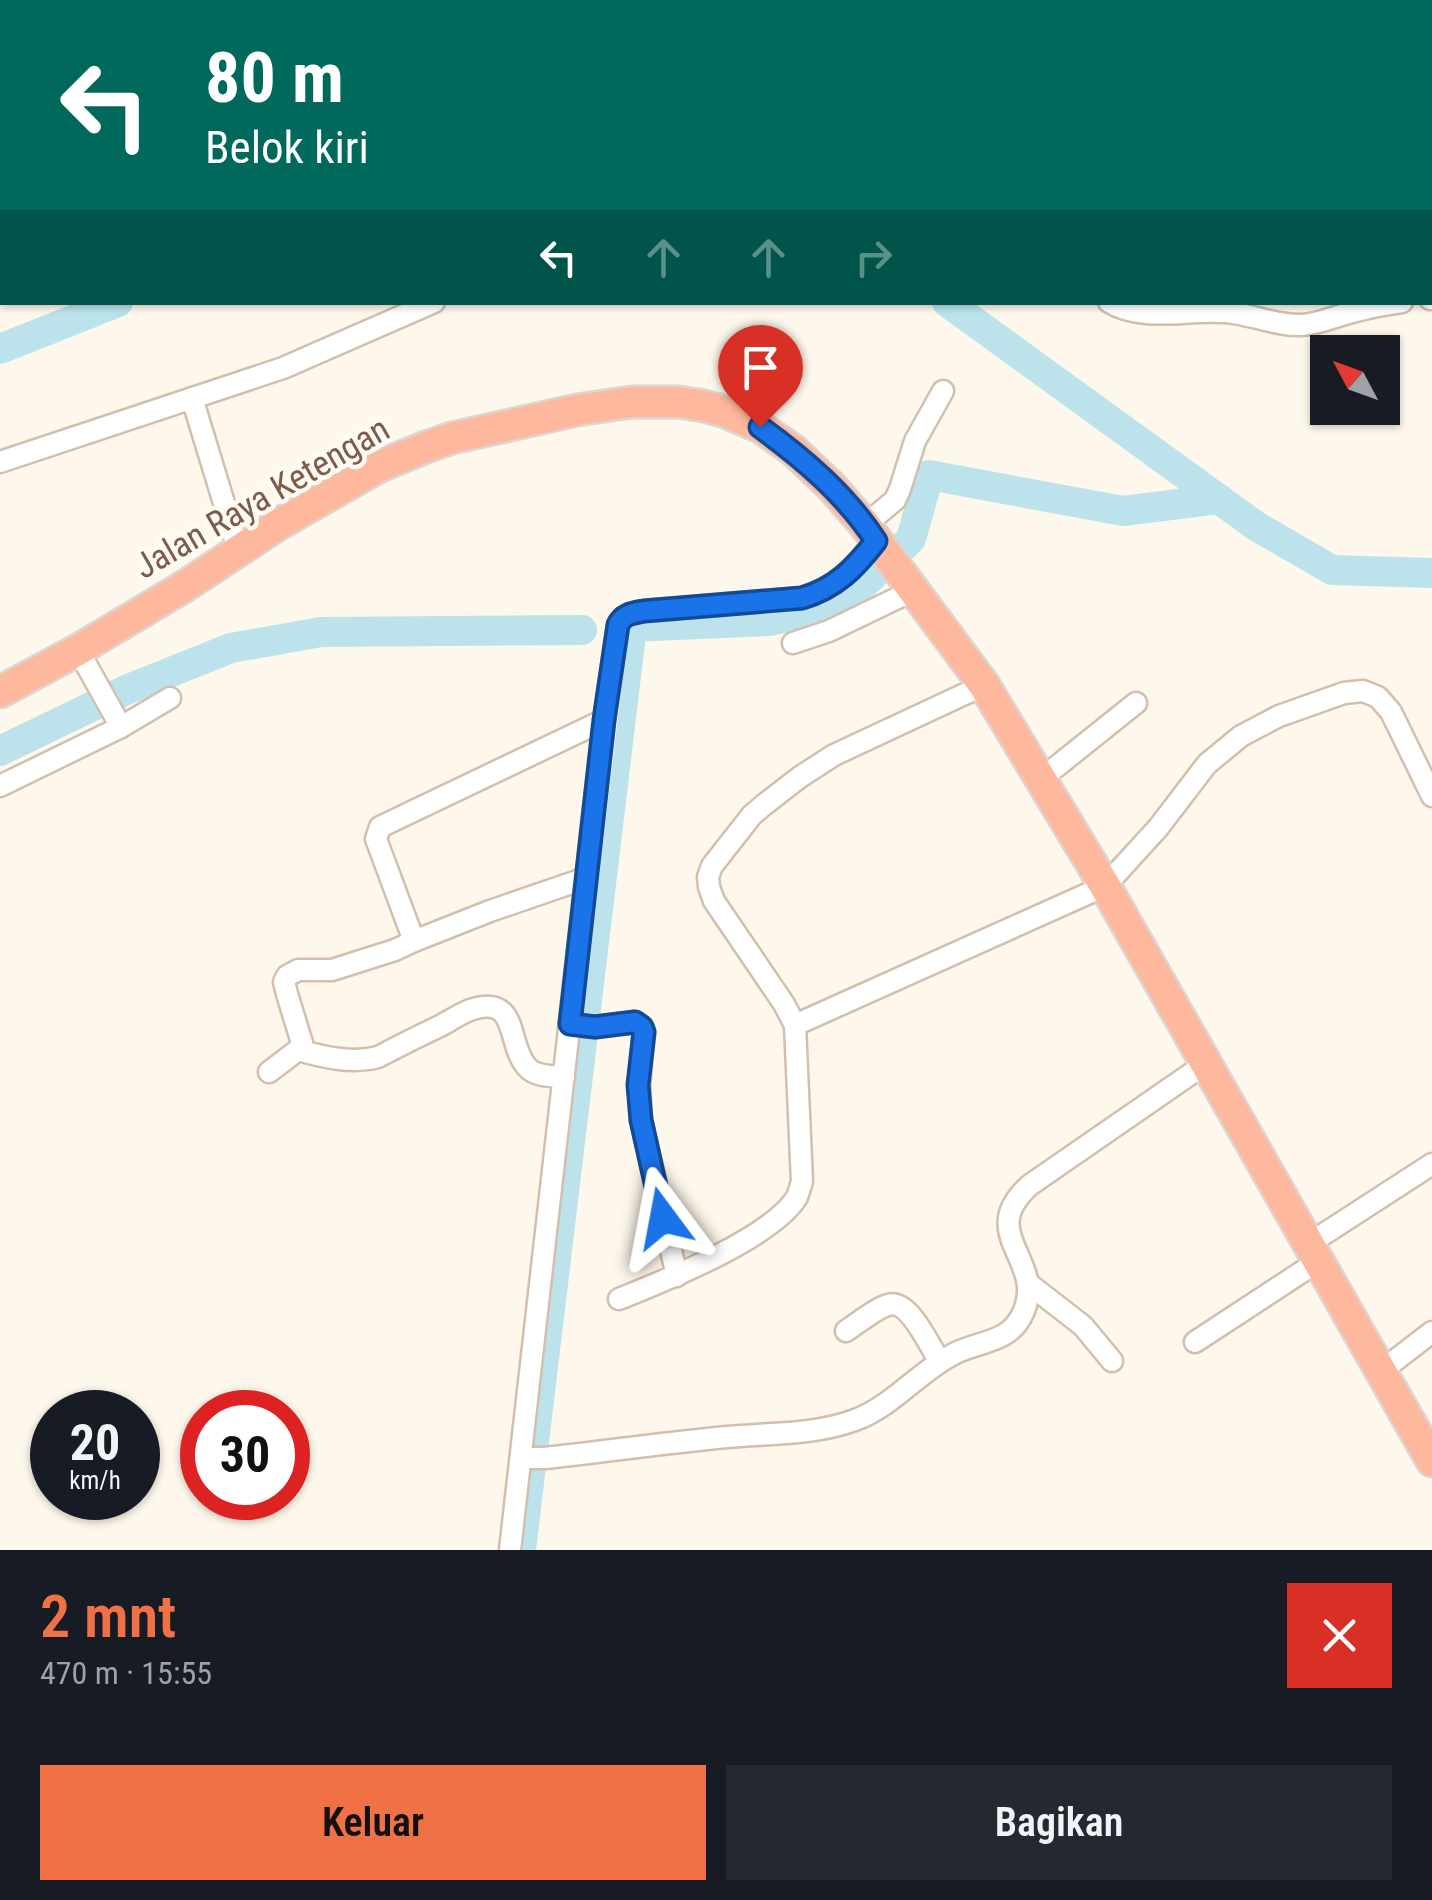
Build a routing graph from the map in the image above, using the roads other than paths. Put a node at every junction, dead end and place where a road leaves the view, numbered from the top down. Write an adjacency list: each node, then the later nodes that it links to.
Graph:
1 (427, 305): 5 (street)
2 (1114, 305): 3 (street)
3 (1382, 305)
4 (943, 391): 7 (street)
5 (192, 398): 6 (street); 8 (street)
6 (0, 462)
7 (874, 538): 8 (highway, Jalan Raya Ketengan); 9 (highway, Jalan Raya Ketengan); 17 (street)
8 (238, 550): 11 (highway, Jalan Raya Ketengan)
9 (908, 582): 10 (street); 12 (highway, Jalan Raya Ketengan)
10 (792, 643)
11 (86, 663): 13 (highway, Jalan Raya Ketengan); 16 (street)
12 (984, 686): 18 (highway, Jalan Raya Ketengan); 24 (street)
13 (0, 692)
14 (170, 698): 16 (street)
15 (1136, 703): 18 (street)
16 (117, 719): 19 (street)
17 (604, 720): 21 (street); 23 (street)
18 (1041, 778): 22 (highway, Jalan Raya Ketengan)
19 (0, 786)
20 (1432, 796): 22 (street)
21 (586, 878): 23 (street); 25 (street)
22 (1105, 886): 24 (street); 27 (highway, Jalan Raya Ketengan)
23 (414, 941): 26 (street)
24 (794, 1025): 32 (street)
25 (581, 1026): 29 (street); 32 (street)
26 (298, 1050): 28 (street); 29 (street)
27 (1205, 1064): 31 (highway, Jalan Raya Ketengan); 33 (street)
28 (269, 1072)
29 (564, 1077): 41 (street)
30 (1432, 1164): 31 (street)
31 (1312, 1254): 37 (street); 40 (highway, Jalan Raya Ketengan)
32 (677, 1276): 34 (street)
33 (1029, 1284): 38 (street); 39 (street)
34 (619, 1299)
35 (846, 1331): 39 (street)
36 (1432, 1332): 40 (street)
37 (1195, 1342)
38 (1112, 1361)
39 (940, 1362): 41 (street)
40 (1380, 1372): 42 (highway, Jalan Raya Ketengan)
41 (531, 1458): 43 (street)
42 (1432, 1460)
43 (510, 1550)

